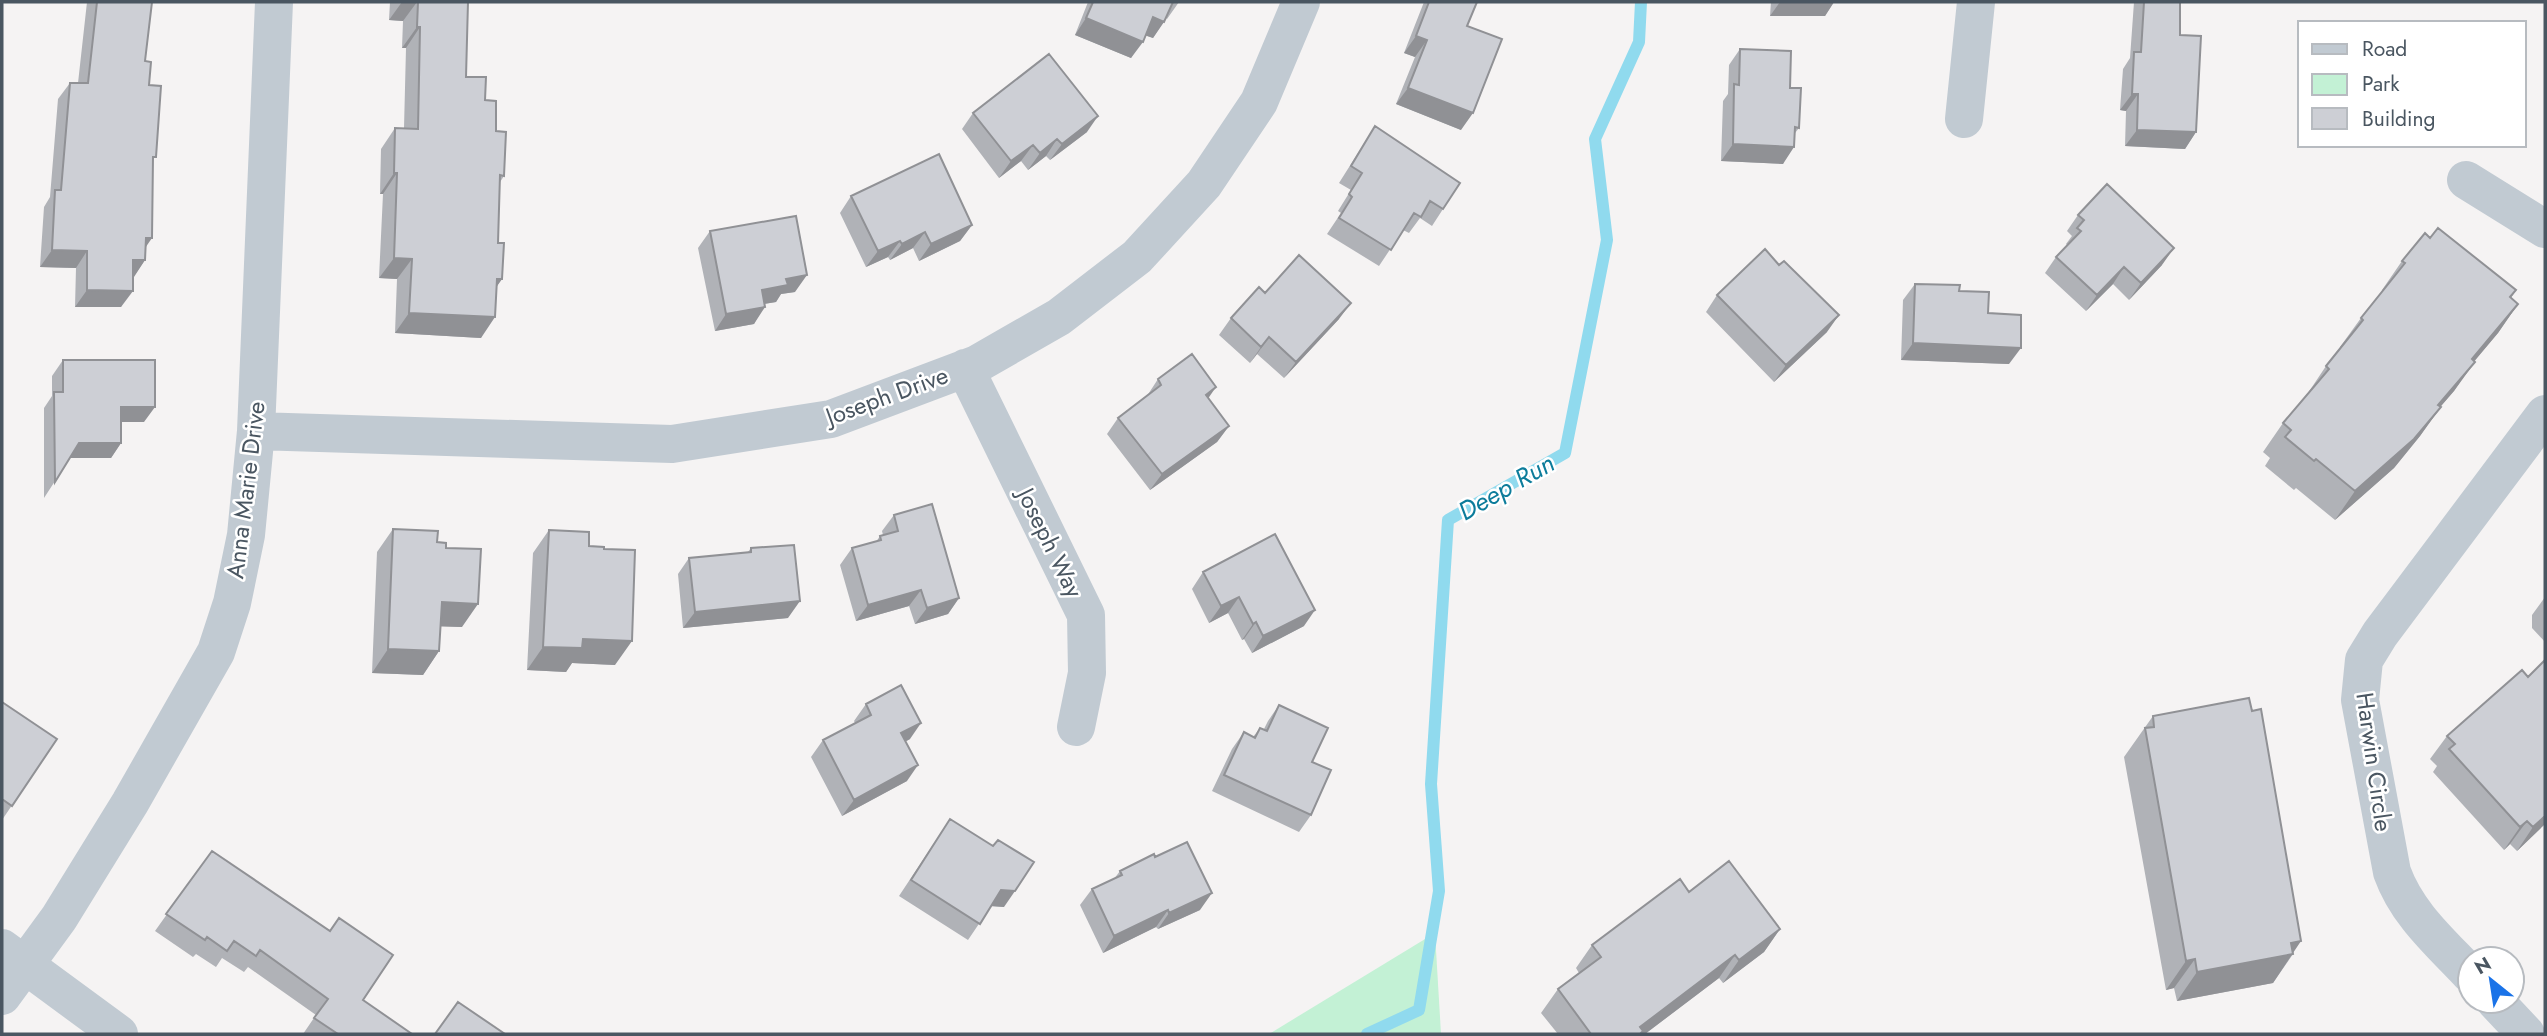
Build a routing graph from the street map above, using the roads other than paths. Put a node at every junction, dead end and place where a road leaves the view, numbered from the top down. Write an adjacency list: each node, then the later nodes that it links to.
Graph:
1 (274, 2): 9 (street, Anna Marie Drive)
2 (1301, 2): 7 (street, Joseph Drive)
3 (1976, 2): 4 (street)
4 (1964, 119)
5 (2466, 180): 6 (street)
6 (2545, 229)
7 (965, 368): 9 (street, Joseph Drive); 10 (street, Joseph Way)
8 (2545, 414): 12 (street, Harwin Circle)
9 (256, 431): 11 (street, Anna Marie Drive)
10 (1076, 727)
11 (13, 956): 13 (street, Anna Marie Drive); 15 (street)
12 (2456, 959)
13 (2, 996)
14 (2508, 1015): 16 (street)
15 (119, 1034)
16 (2526, 1034)

